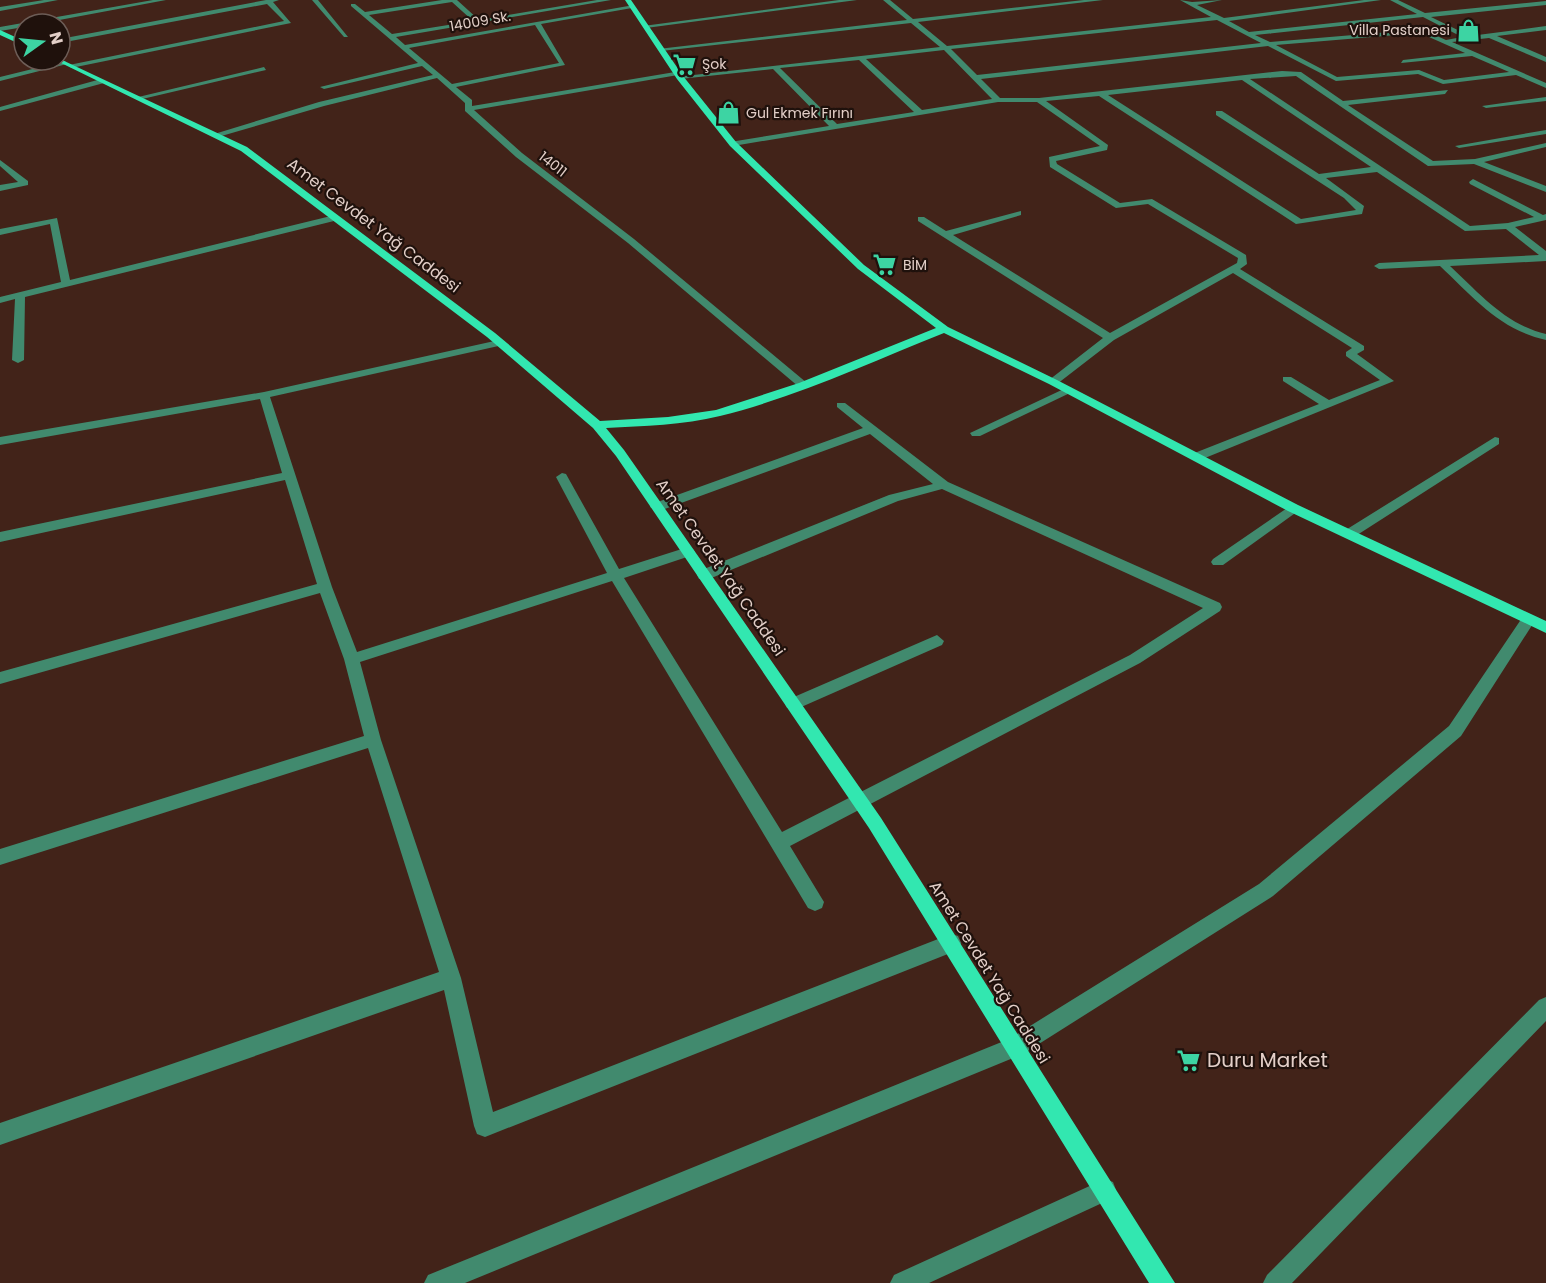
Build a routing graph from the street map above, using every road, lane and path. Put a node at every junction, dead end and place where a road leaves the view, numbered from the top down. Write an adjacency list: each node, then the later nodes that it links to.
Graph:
1 (55, 0): 19 (street)
2 (163, 0): 21 (street)
3 (279, 0): 14 (street)
4 (315, 0): 36 (street)
5 (453, 0): 20 (street); 25 (street)
6 (608, 0): 25 (street)
7 (852, 0): 28 (street)
8 (886, 0): 26 (street)
9 (1100, 0): 26 (street)
10 (1183, 0): 17 (street)
11 (1219, 0): 17 (street)
12 (1378, 0): 24 (street)
13 (1393, 0): 23 (street)
14 (269, 2): 39 (street); 50 (street)
15 (630, 2): 27 (street, 14009 Sk.); 28 (main road)
16 (1546, 3): 23 (street)
17 (1192, 4): 24 (street)
18 (352, 5): 20 (street, 14011)
19 (0, 9)
20 (365, 14): 37 (street, 14011)
21 (72, 16)
22 (1392, 18): 23 (street); 32 (street); 33 (street)
23 (1424, 18): 38 (street)
24 (1222, 19): 33 (street); 46 (street)
25 (477, 22): 37 (street)
26 (912, 22): 45 (street); 46 (street)
27 (537, 23): 44 (street, 14009 Sk.); 64 (street)
28 (646, 26): 45 (main road)
29 (1546, 28): 31 (street)
30 (0, 30): 42 (main road)
31 (1534, 30): 34 (street); 35 (street)
32 (1422, 32): 41 (street); 43 (street)
33 (1250, 34): 43 (street)
34 (1546, 34)
35 (1488, 35): 38 (street); 49 (street)
36 (346, 36)
37 (391, 36): 44 (street, 14011)
38 (1469, 38): 41 (street)
39 (72, 39)
40 (0, 42): 42 (main road)
41 (1445, 42): 47 (street)
42 (12, 43)
43 (1270, 44): 57 (street); 60 (street)
44 (403, 47): 52 (street, 14011)
45 (661, 49): 58 (main road)
46 (948, 50): 48 (street); 60 (street)
47 (1474, 53): 51 (street); 57 (street)
48 (861, 58): 54 (street); 77 (street)
49 (1546, 60)
50 (72, 62)
51 (1403, 62)
52 (424, 64): 59 (street, 14011); 66 (street)
53 (72, 66): 63 (main road, Amet Cevdet Yağ Caddesi)
54 (775, 67): 58 (street); 79 (street)
55 (264, 69): 69 (street)
56 (28, 72): 62 (street)
57 (1519, 73): 65 (street)
58 (679, 75): 76 (street); 82 (main road)
59 (438, 76): 64 (street, 14011); 81 (street)
60 (975, 77): 71 (street)
61 (1243, 77): 68 (street); 73 (street); 87 (street)
62 (0, 79)
63 (102, 81): 69 (main road, Amet Cevdet Yağ Caddesi); 75 (street)
64 (452, 86): 76 (street, 14011)
65 (1546, 86)
66 (324, 87)
67 (1445, 92): 73 (street)
68 (1101, 94): 72 (street); 88 (street)
69 (138, 98): 81 (main road, Amet Cevdet Yağ Caddesi)
70 (1546, 99): 74 (street)
71 (998, 100): 72 (street); 77 (street)
72 (1039, 100): 102 (street)
73 (1343, 103): 85 (street)
74 (1486, 106)
75 (0, 109)
76 (468, 109): 113 (street, 14011)
77 (921, 114): 79 (street)
78 (1219, 114): 88 (street)
79 (836, 128): 82 (street)
80 (1546, 132): 84 (street)
81 (215, 135): 93 (main road, Amet Cevdet Yağ Caddesi)
82 (733, 144): 106 (main road)
83 (1546, 145): 85 (street)
84 (1459, 146)
85 (1475, 161): 91 (street)
86 (0, 162): 90 (street)
87 (1378, 169): 88 (street); 96 (street)
88 (1316, 177)
89 (1473, 182): 94 (street)
90 (0, 188)
91 (1546, 189)
92 (1018, 213): 98 (street)
93 (335, 218): 103 (street); 109 (main road, Amet Cevdet Yağ Caddesi)
94 (1544, 218): 96 (street)
95 (921, 219): 98 (street)
96 (1508, 225): 99 (street)
97 (0, 232): 103 (street)
98 (946, 234): 108 (street)
99 (1546, 257): 100 (street)
100 (1442, 263): 101 (street); 107 (street)
101 (1379, 266)
102 (1233, 269): 108 (street); 117 (street)
103 (66, 283): 104 (street)
104 (20, 295): 105 (street); 110 (street)
105 (0, 300)
106 (944, 329): 112 (main road); 113 (main road)
107 (1546, 337)
108 (1110, 338): 112 (street)
109 (499, 343): 115 (street); 118 (main road, Amet Cevdet Yağ Caddesi)
110 (18, 360)
111 (1287, 379): 117 (street)
112 (1053, 382): 114 (main road)
113 (803, 385): 118 (main road)
114 (1068, 390): 120 (street); 123 (main road)
115 (264, 395): 121 (street); 124 (street)
116 (842, 405): 119 (street)
117 (1328, 405): 123 (street)
118 (597, 425): 127 (main road, Amet Cevdet Yağ Caddesi)
119 (872, 429): 126 (street); 127 (street)
120 (976, 433)
121 (0, 441)
122 (1495, 441): 129 (street)
123 (1196, 457): 128 (main road)
124 (291, 475): 130 (street); 135 (street)
125 (562, 477): 133 (street)
126 (943, 485): 134 (street); 142 (street)
127 (657, 507): 131 (main road, Amet Cevdet Yağ Caddesi)
128 (1293, 508): 129 (main road); 132 (street)
129 (1349, 534): 136 (main road)
130 (0, 537)
131 (688, 552): 133 (street); 134 (main road, Amet Cevdet Yağ Caddesi)
132 (1218, 562)
133 (615, 575): 138 (street); 143 (street)
134 (704, 575): 140 (main road, Amet Cevdet Yağ Caddesi)
135 (325, 587): 138 (street); 139 (street)
136 (1538, 623): 149 (street)
137 (938, 641): 140 (street)
138 (352, 659): 141 (street)
139 (0, 678)
140 (793, 704): 142 (main road, Amet Cevdet Yağ Caddesi)
141 (373, 740): 144 (street); 147 (street)
142 (860, 800): 143 (street); 146 (main road, Amet Cevdet Yağ Caddesi)
143 (778, 843): 145 (street)
144 (0, 857)
145 (814, 902)
146 (951, 943): 147 (street); 149 (main road, Amet Cevdet Yağ Caddesi)
147 (451, 978): 150 (street)
148 (1546, 1006): 155 (street)
149 (1016, 1047): 151 (main road, Amet Cevdet Yağ Caddesi); 152 (street)
150 (0, 1134)
151 (1105, 1190): 153 (street); 154 (main road, Amet Cevdet Yağ Caddesi)
152 (436, 1283)
153 (902, 1283)
154 (1163, 1283)
155 (1275, 1283)

